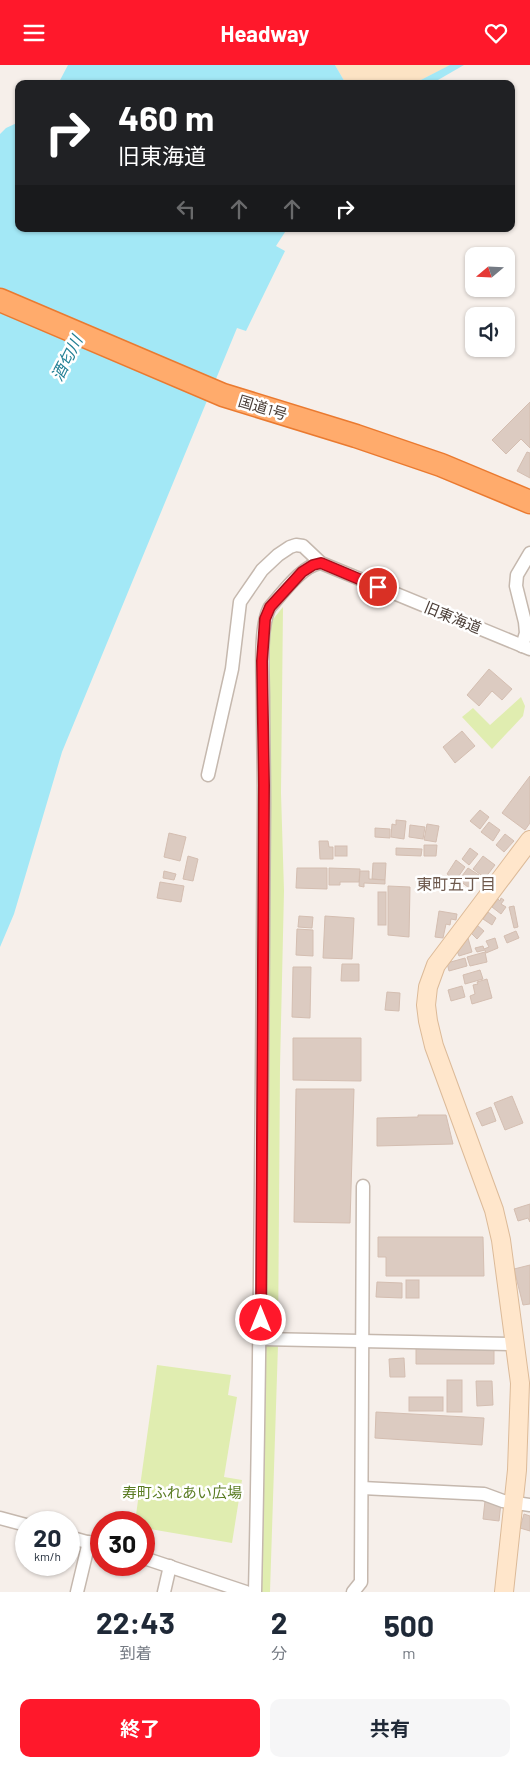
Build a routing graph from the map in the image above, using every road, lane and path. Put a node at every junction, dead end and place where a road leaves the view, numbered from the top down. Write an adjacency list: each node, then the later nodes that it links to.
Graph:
1 (0, 299): 2 (highway, 国道1号)
2 (530, 503)
3 (530, 553): 5 (street)
4 (321, 563): 5 (street, 旧東海道); 6 (street); 9 (street)
5 (526, 647)
6 (208, 775)
7 (530, 840): 11 (street)
8 (363, 1186): 10 (street)
9 (261, 1339): 10 (street); 24 (street)
10 (363, 1340): 11 (street); 13 (street)
11 (514, 1344): 12 (street)
12 (525, 1385): 14 (street)
13 (362, 1488): 14 (street); 25 (street)
14 (522, 1503): 26 (street)
15 (0, 1518): 16 (street)
16 (15, 1522)
17 (80, 1540): 18 (street)
18 (89, 1542): 21 (street)
19 (155, 1561): 20 (street)
20 (170, 1566): 22 (street); 23 (street)
21 (77, 1592)
22 (164, 1592)
23 (246, 1592)
24 (256, 1592)
25 (353, 1592)
26 (504, 1592)

